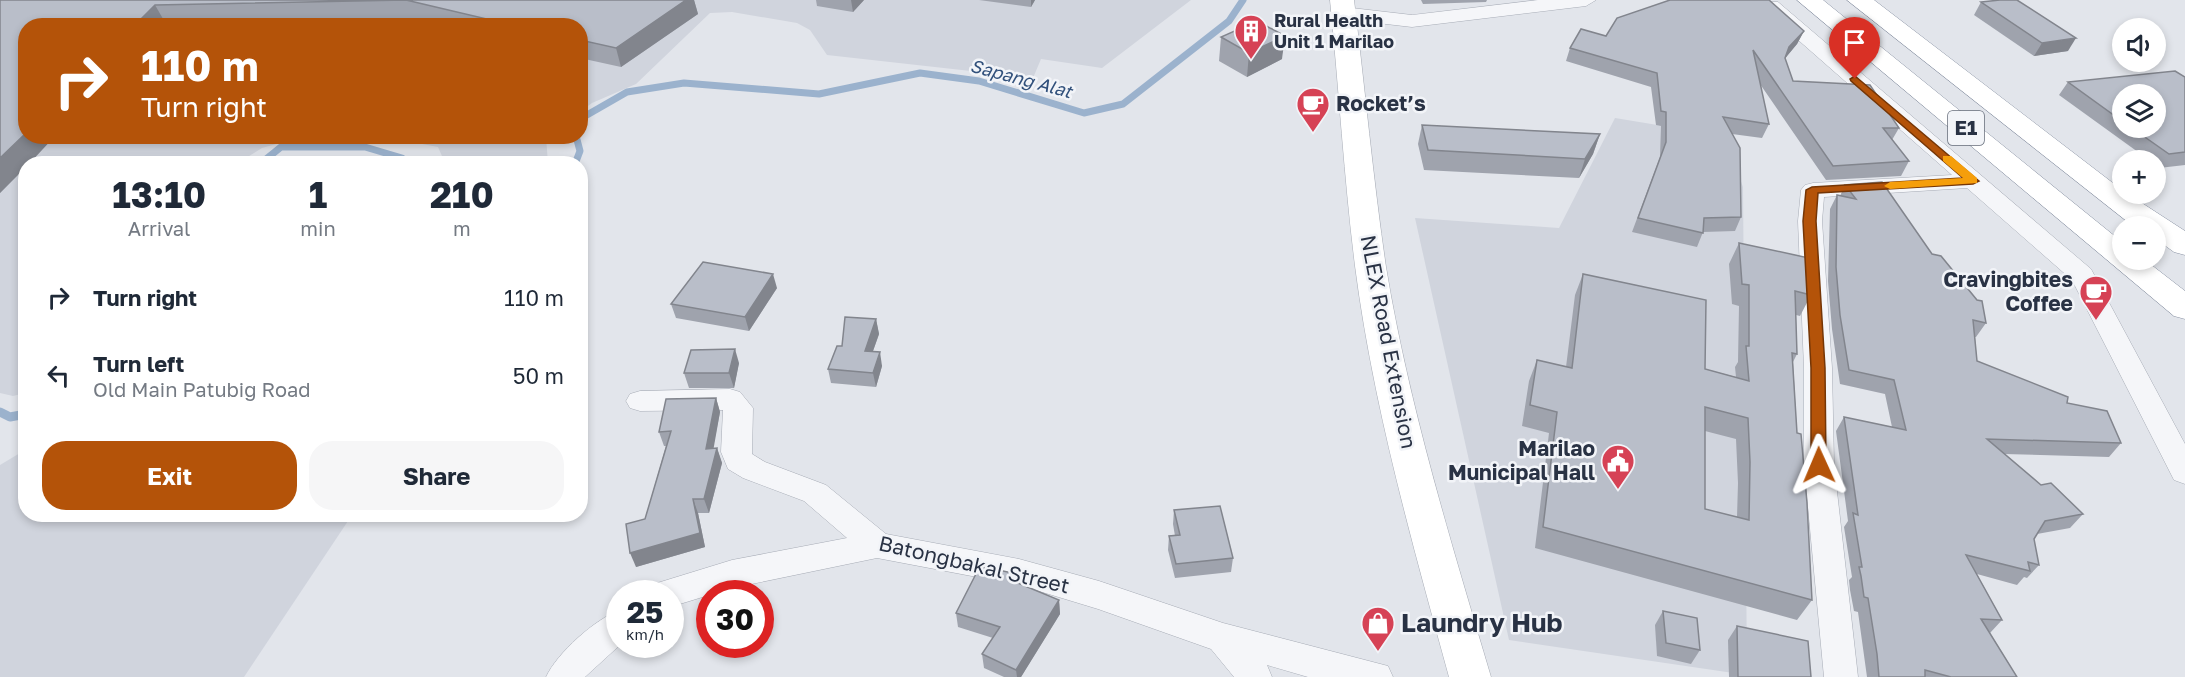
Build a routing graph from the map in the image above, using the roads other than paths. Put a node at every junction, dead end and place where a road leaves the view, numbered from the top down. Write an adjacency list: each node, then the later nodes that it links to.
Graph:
1 (1586, 0): 5 (street)
2 (1750, 0): 6 (street)
3 (1809, 0): 11 (main road, E1)
4 (1859, 0): 7 (main road, E1)
5 (1342, 3): 24 (main road, NLEX Road Extension)
6 (1973, 181): 16 (street); 25 (street)
7 (2107, 192): 8 (main road, E1); 10 (main road)
8 (2138, 216)
9 (2166, 238): 12 (main road)
10 (2185, 245)
11 (2112, 248)
12 (2185, 254)
13 (2139, 270): 14 (main road, E1)
14 (2185, 308)
15 (640, 402): 17 (street, Batongbakal Street)
16 (2185, 472)
17 (877, 545): 18 (street); 20 (street, Batongbakal Street)
18 (684, 589)
19 (606, 636): 21 (street)
20 (1223, 638): 22 (street); 23 (street, Batongbakal Street)
21 (563, 677)
22 (1255, 677)
23 (1376, 677)
24 (1470, 677)
25 (1841, 677)

